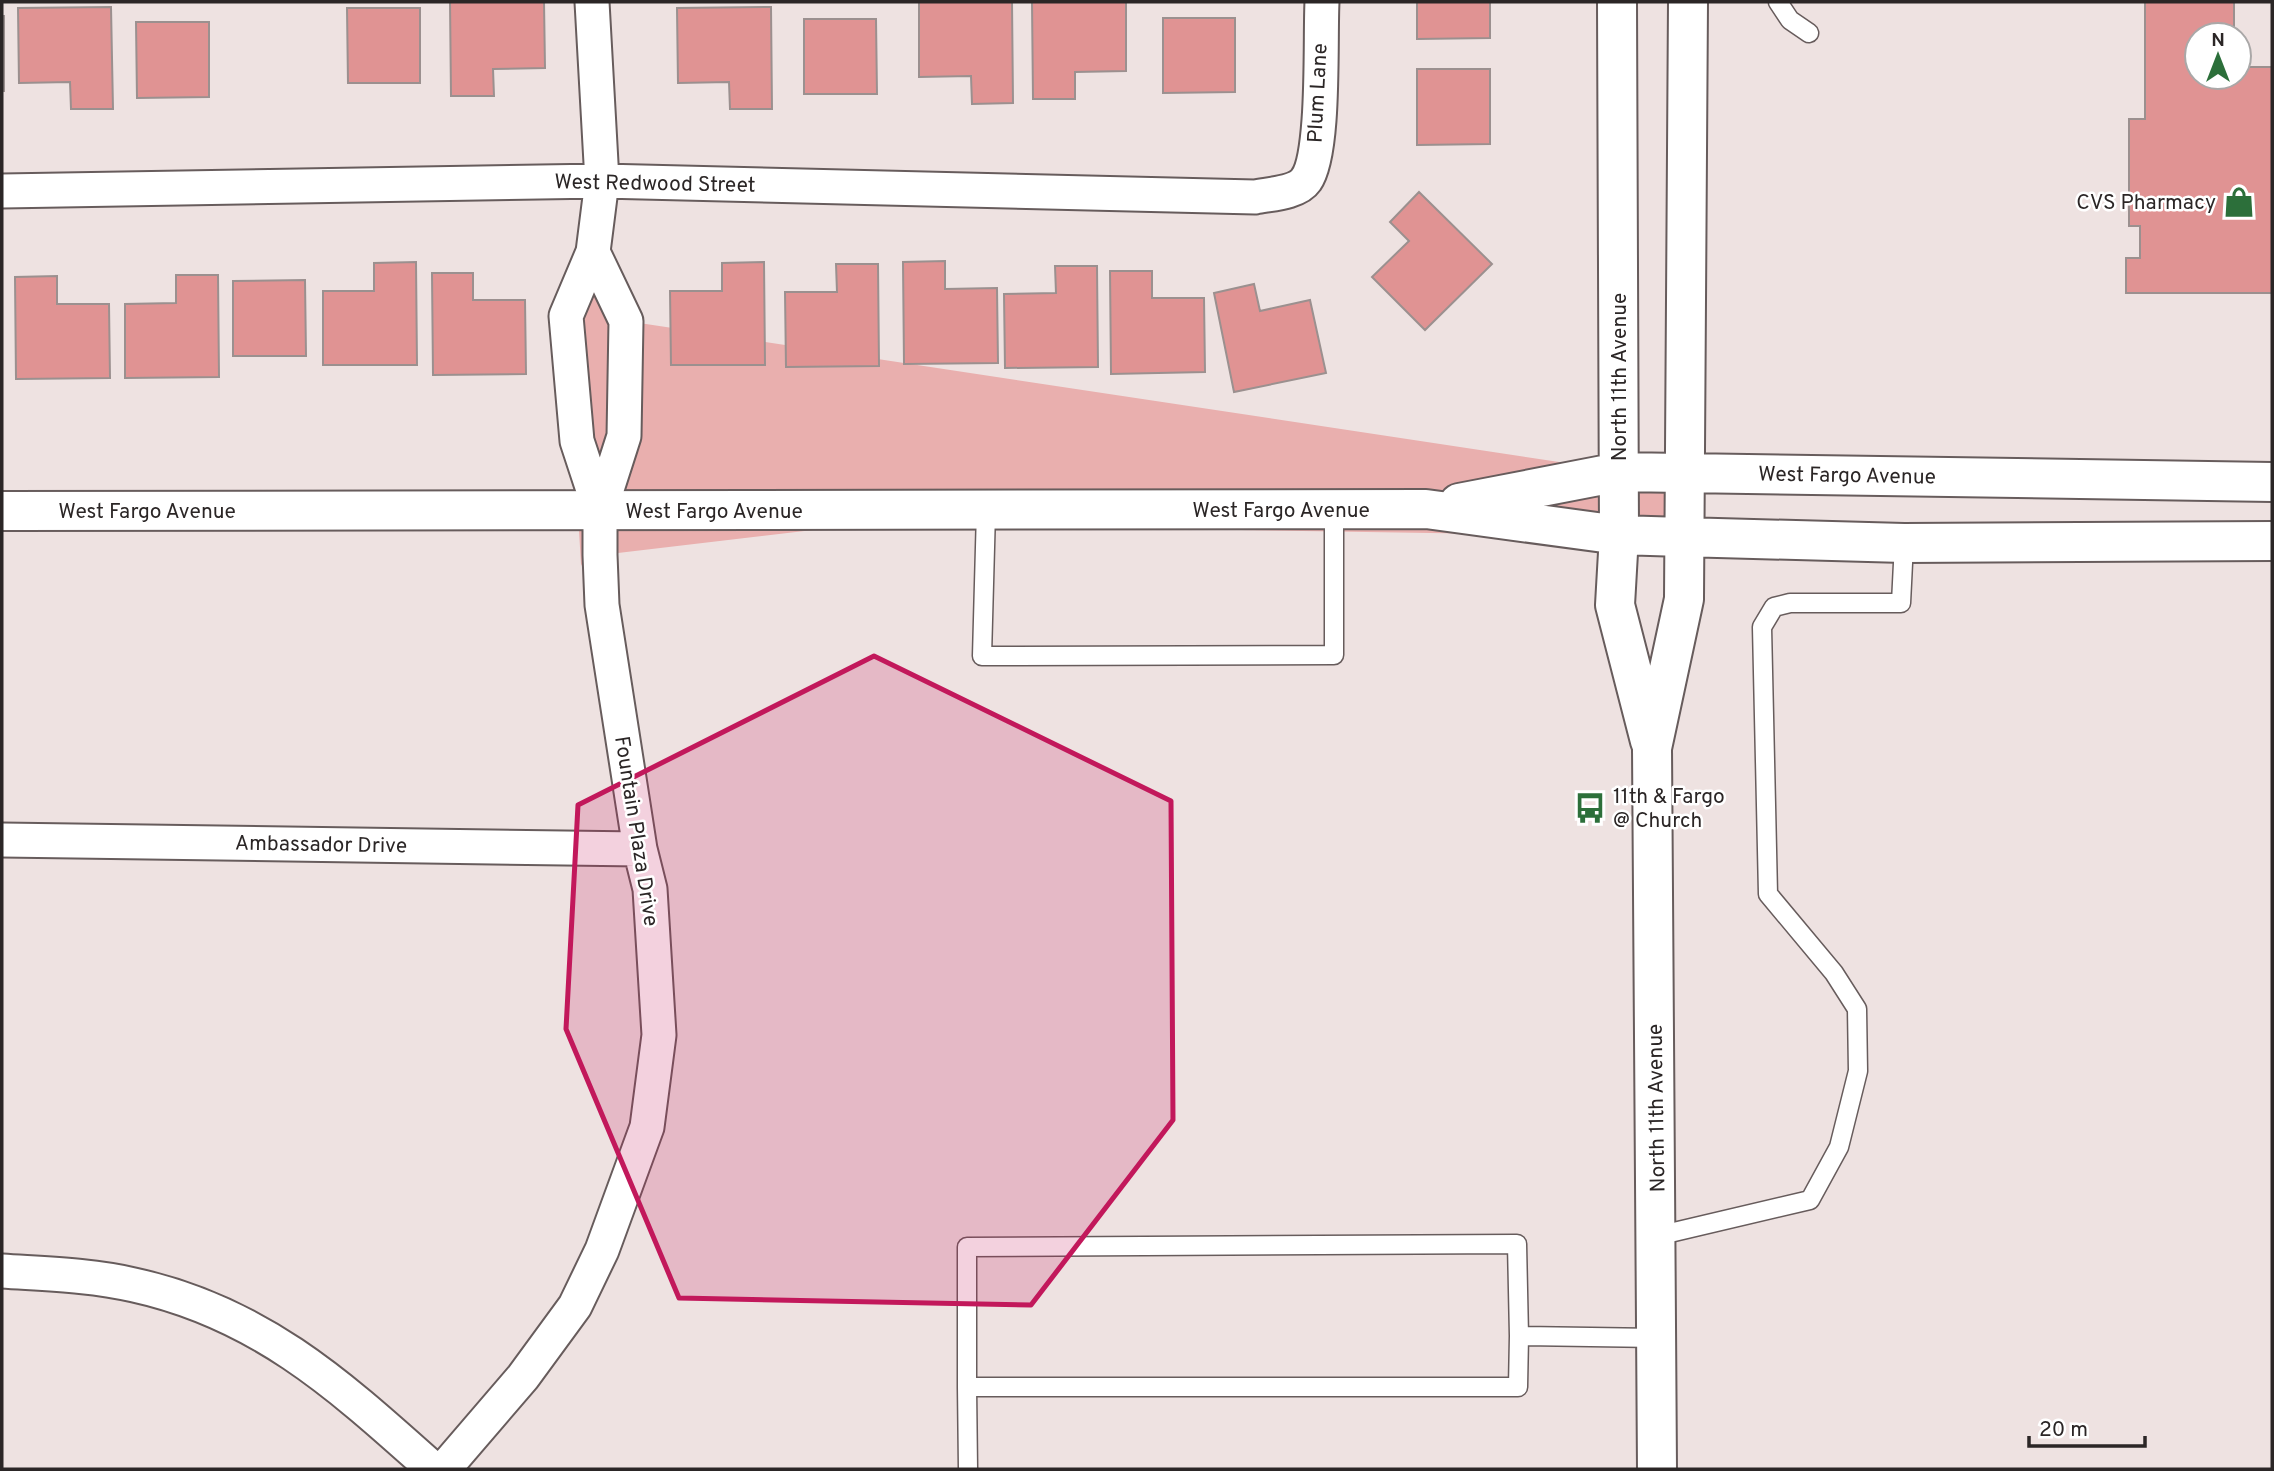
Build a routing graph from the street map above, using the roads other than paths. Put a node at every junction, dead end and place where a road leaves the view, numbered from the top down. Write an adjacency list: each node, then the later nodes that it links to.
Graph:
1 (592, 2): 7 (street, Fountain Plaza Drive)
2 (1322, 2): 8 (street, Plum Lane)
3 (1618, 2): 11 (main road, North 11th Avenue)
4 (1688, 2): 12 (main road, North 11th Avenue)
5 (1778, 2): 6 (lane)
6 (1809, 33)
7 (602, 181): 8 (street, West Redwood Street); 9 (street, West Redwood Street); 10 (street, Fountain Plaza Drive)
8 (1305, 182)
9 (2, 191)
10 (593, 252): 17 (street, Fountain Plaza Drive); 17 (street, Fountain Plaza Drive)
11 (1619, 471): 12 (main road, West Fargo Avenue); 15 (main road, West Fargo Avenue); 19 (main road, North 11th Avenue)
12 (1684, 473): 13 (main road, West Fargo Avenue); 20 (main road, North 11th Avenue)
13 (2272, 482)
14 (1334, 509): 15 (main road, West Fargo Avenue); 18 (main road, West Fargo Avenue); 18 (lane)
15 (1426, 509): 19 (main road, West Fargo Avenue)
16 (2, 511): 17 (main road, West Fargo Avenue)
17 (600, 511): 18 (main road, West Fargo Avenue); 25 (street, Fountain Plaza Drive)
18 (986, 511)
19 (1619, 535): 20 (main road, West Fargo Avenue); 23 (main road, North 11th Avenue)
20 (1682, 537): 22 (main road, West Fargo Avenue); 23 (main road, North 11th Avenue)
21 (2272, 541): 22 (main road, West Fargo Avenue)
22 (1904, 543): 26 (lane)
23 (1652, 748): 26 (main road, North 11th Avenue)
24 (2, 839): 25 (street, Ambassador Drive)
25 (640, 849): 32 (street, Fountain Plaza Drive)
26 (1657, 1236): 29 (main road, North 11th Avenue)
27 (2, 1271): 31 (street)
28 (1519, 1336): 29 (lane); 30 (lane); 30 (lane)
29 (1657, 1338): 34 (main road, North 11th Avenue)
30 (967, 1387): 33 (lane)
31 (433, 1469)
32 (444, 1469)
33 (968, 1469)
34 (1657, 1469)

